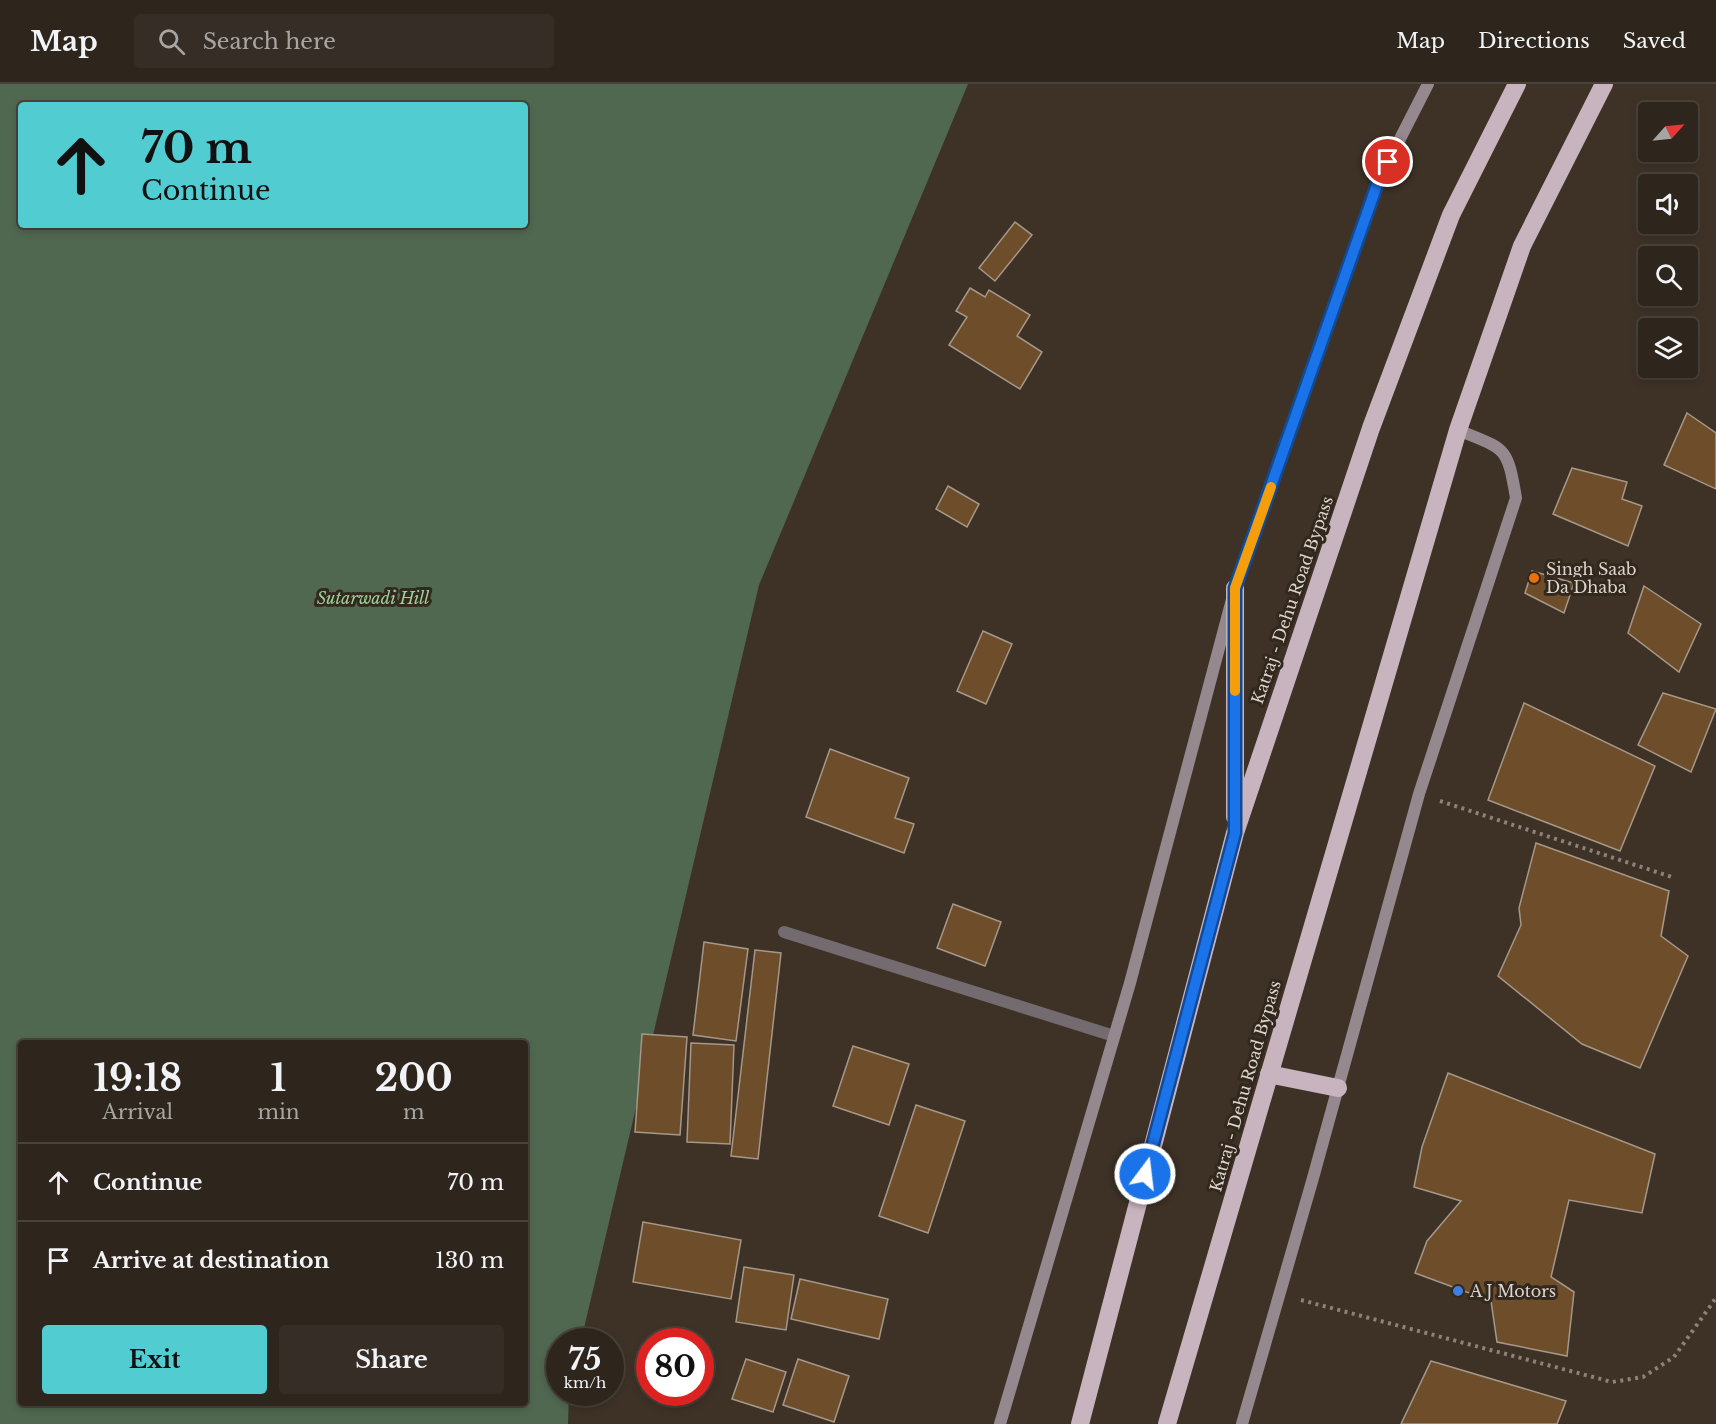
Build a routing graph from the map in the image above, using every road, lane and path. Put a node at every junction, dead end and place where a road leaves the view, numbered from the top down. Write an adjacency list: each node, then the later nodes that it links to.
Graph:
1 (1428, 84): 5 (street)
2 (1517, 84): 7 (highway, Katraj - Dehu Road Bypass)
3 (1604, 84): 4 (highway, Katraj - Dehu Road Bypass)
4 (1458, 430): 6 (street); 11 (highway, Katraj - Dehu Road Bypass)
5 (1235, 588): 7 (highway); 10 (street)
6 (1419, 794): 8 (path); 12 (street)
7 (1235, 833): 16 (highway, Katraj - Dehu Road Bypass)
8 (1675, 878)
9 (784, 932): 10 (street)
10 (1114, 1036): 15 (street)
11 (1269, 1074): 12 (highway); 17 (highway, Katraj - Dehu Road Bypass)
12 (1338, 1088): 13 (street)
13 (1280, 1294): 14 (path); 18 (street)
14 (1716, 1298)
15 (1000, 1424)
16 (1080, 1424)
17 (1167, 1424)
18 (1242, 1424)

